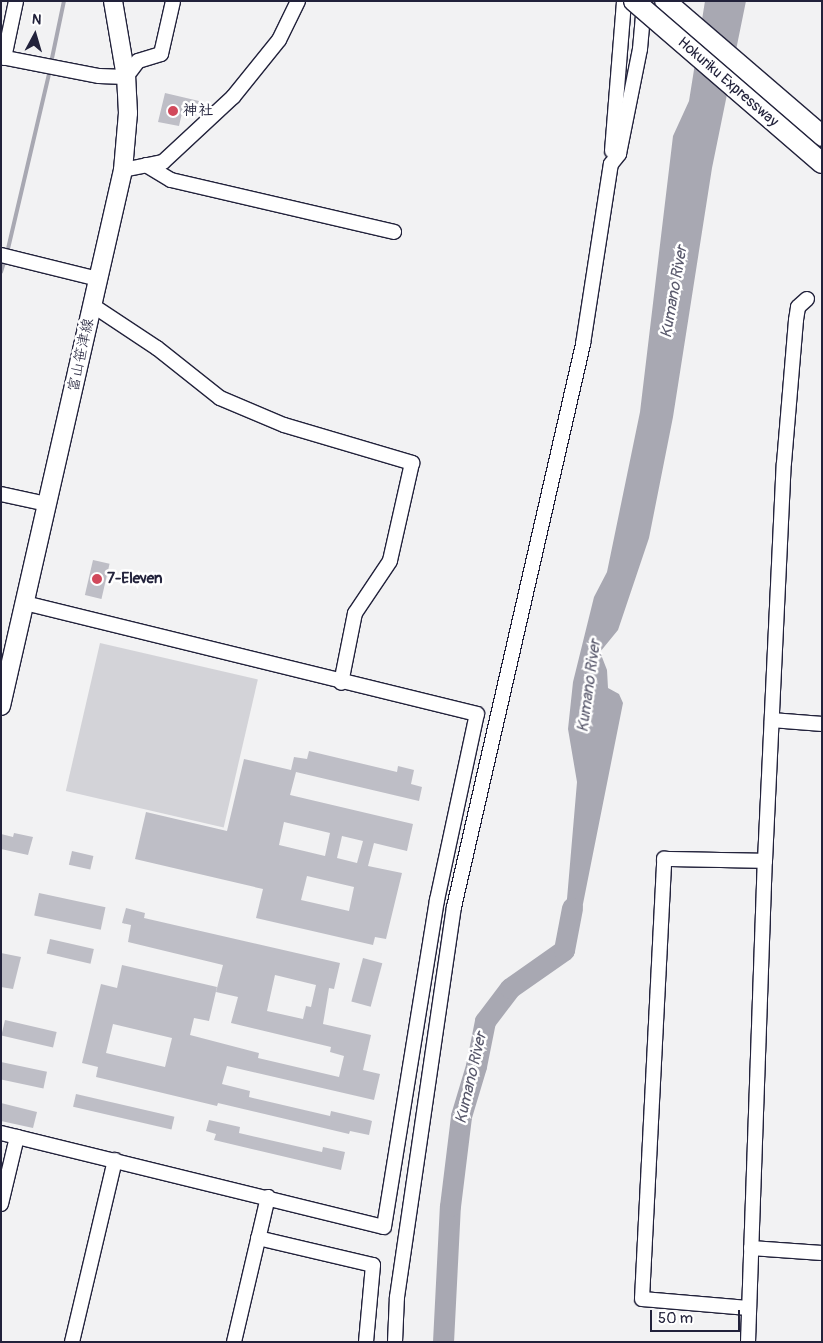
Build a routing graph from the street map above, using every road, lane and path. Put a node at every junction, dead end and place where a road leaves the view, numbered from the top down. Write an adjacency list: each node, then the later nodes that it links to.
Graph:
1 (16, 1): 9 (street)
2 (113, 1): 10 (main road, 富山笹津線)
3 (173, 1): 10 (street)
4 (298, 1): 14 (street)
5 (624, 1): 13 (street)
6 (634, 1): 12 (highway, Hokuriku Expressway, bridge)
7 (644, 1): 13 (street)
8 (665, 1): 11 (highway, Hokuriku Expressway)
9 (2, 57): 10 (street)
10 (126, 77): 15 (main road, 富山笹津線)
11 (822, 136)
12 (822, 163)
13 (610, 164): 41 (street)
14 (146, 165): 15 (street); 16 (street)
15 (123, 170): 18 (main road, 富山笹津線)
16 (394, 232)
17 (1, 255): 18 (street)
18 (98, 279): 20 (main road, 富山笹津線)
19 (807, 299): 26 (street)
20 (92, 305): 22 (main road, 富山笹津線); 24 (street)
21 (1, 494): 22 (street)
22 (47, 504): 23 (main road, 富山笹津線)
23 (24, 603): 24 (street); 25 (main road, 富山笹津線)
24 (341, 683): 32 (street)
25 (1, 706)
26 (772, 720): 27 (street); 28 (street)
27 (822, 724)
28 (764, 861): 35 (street); 37 (street)
29 (1, 1133): 30 (street)
30 (16, 1137): 31 (street); 33 (street)
31 (115, 1160): 32 (street); 38 (street)
32 (268, 1197): 34 (street)
33 (1, 1204)
34 (258, 1238): 39 (street); 40 (street)
35 (751, 1248): 36 (street); 37 (street)
36 (822, 1253)
37 (748, 1308): 42 (street)
38 (72, 1342)
39 (234, 1342)
40 (366, 1342)
41 (395, 1342)
42 (748, 1342)

